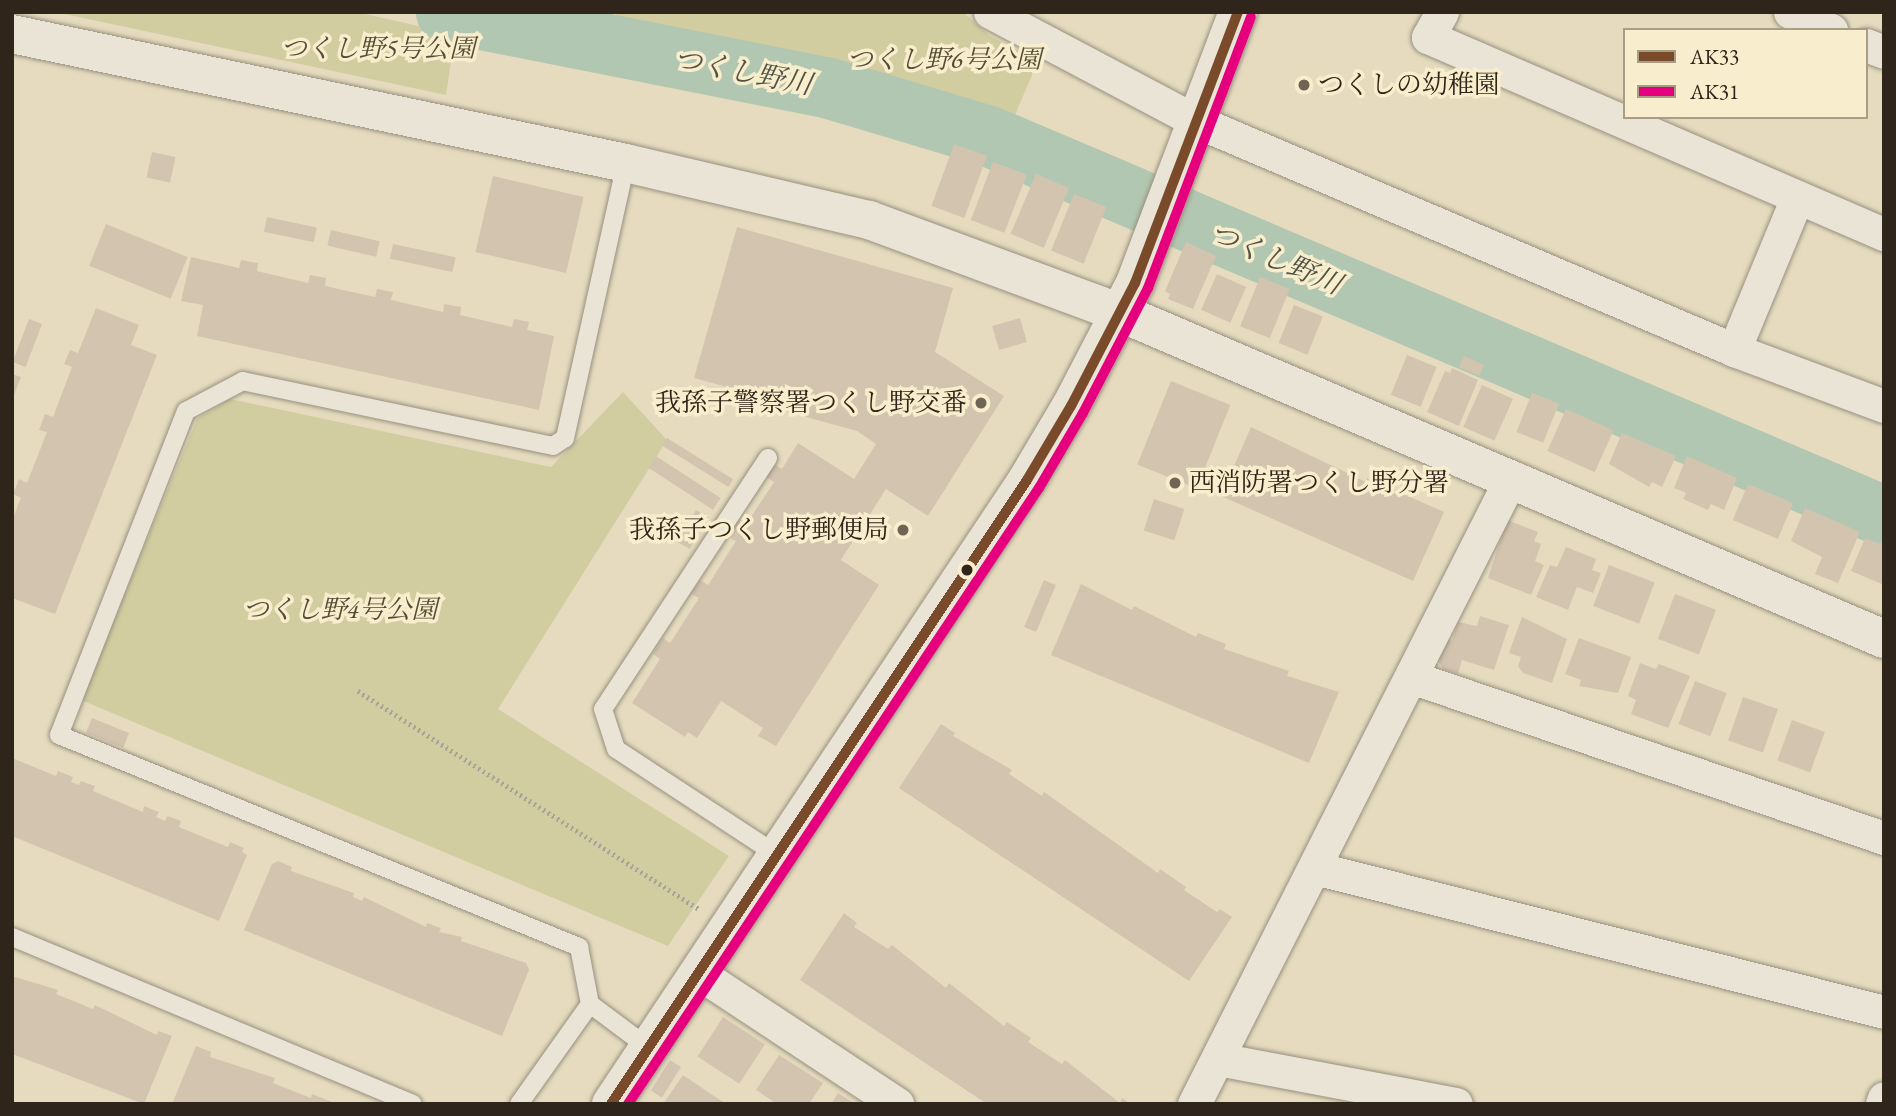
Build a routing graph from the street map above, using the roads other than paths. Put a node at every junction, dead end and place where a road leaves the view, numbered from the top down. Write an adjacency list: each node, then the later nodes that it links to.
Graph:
1 (990, 12): 7 (street)
2 (1238, 12): 7 (street)
3 (1443, 12): 9 (street)
4 (1790, 12): 5 (street)
5 (1826, 28)
6 (12, 34): 8 (street)
7 (1198, 122): 11 (street); 12 (street)
8 (626, 163): 11 (street); 23 (lane)
9 (1797, 198): 10 (street); 12 (street)
10 (1884, 234)
11 (1121, 313): 15 (street); 19 (street)
12 (1734, 350): 13 (street)
13 (1884, 406)
14 (768, 458): 19 (lane)
15 (1510, 480): 16 (street); 17 (street)
16 (1884, 639)
17 (1411, 677): 18 (street); 20 (street)
18 (1884, 838)
19 (776, 854): 22 (street)
20 (1315, 868): 24 (street); 26 (street)
21 (12, 937): 28 (lane)
22 (697, 972): 25 (street); 31 (street)
23 (590, 1004): 25 (lane); 29 (lane)
24 (1884, 1012)
25 (649, 1048): 30 (street)
26 (1218, 1059): 32 (street); 33 (street)
27 (1884, 1098): 34 (street)
28 (414, 1104)
29 (519, 1104)
30 (611, 1104)
31 (897, 1104)
32 (1194, 1104)
33 (1456, 1104)
34 (1882, 1104)

